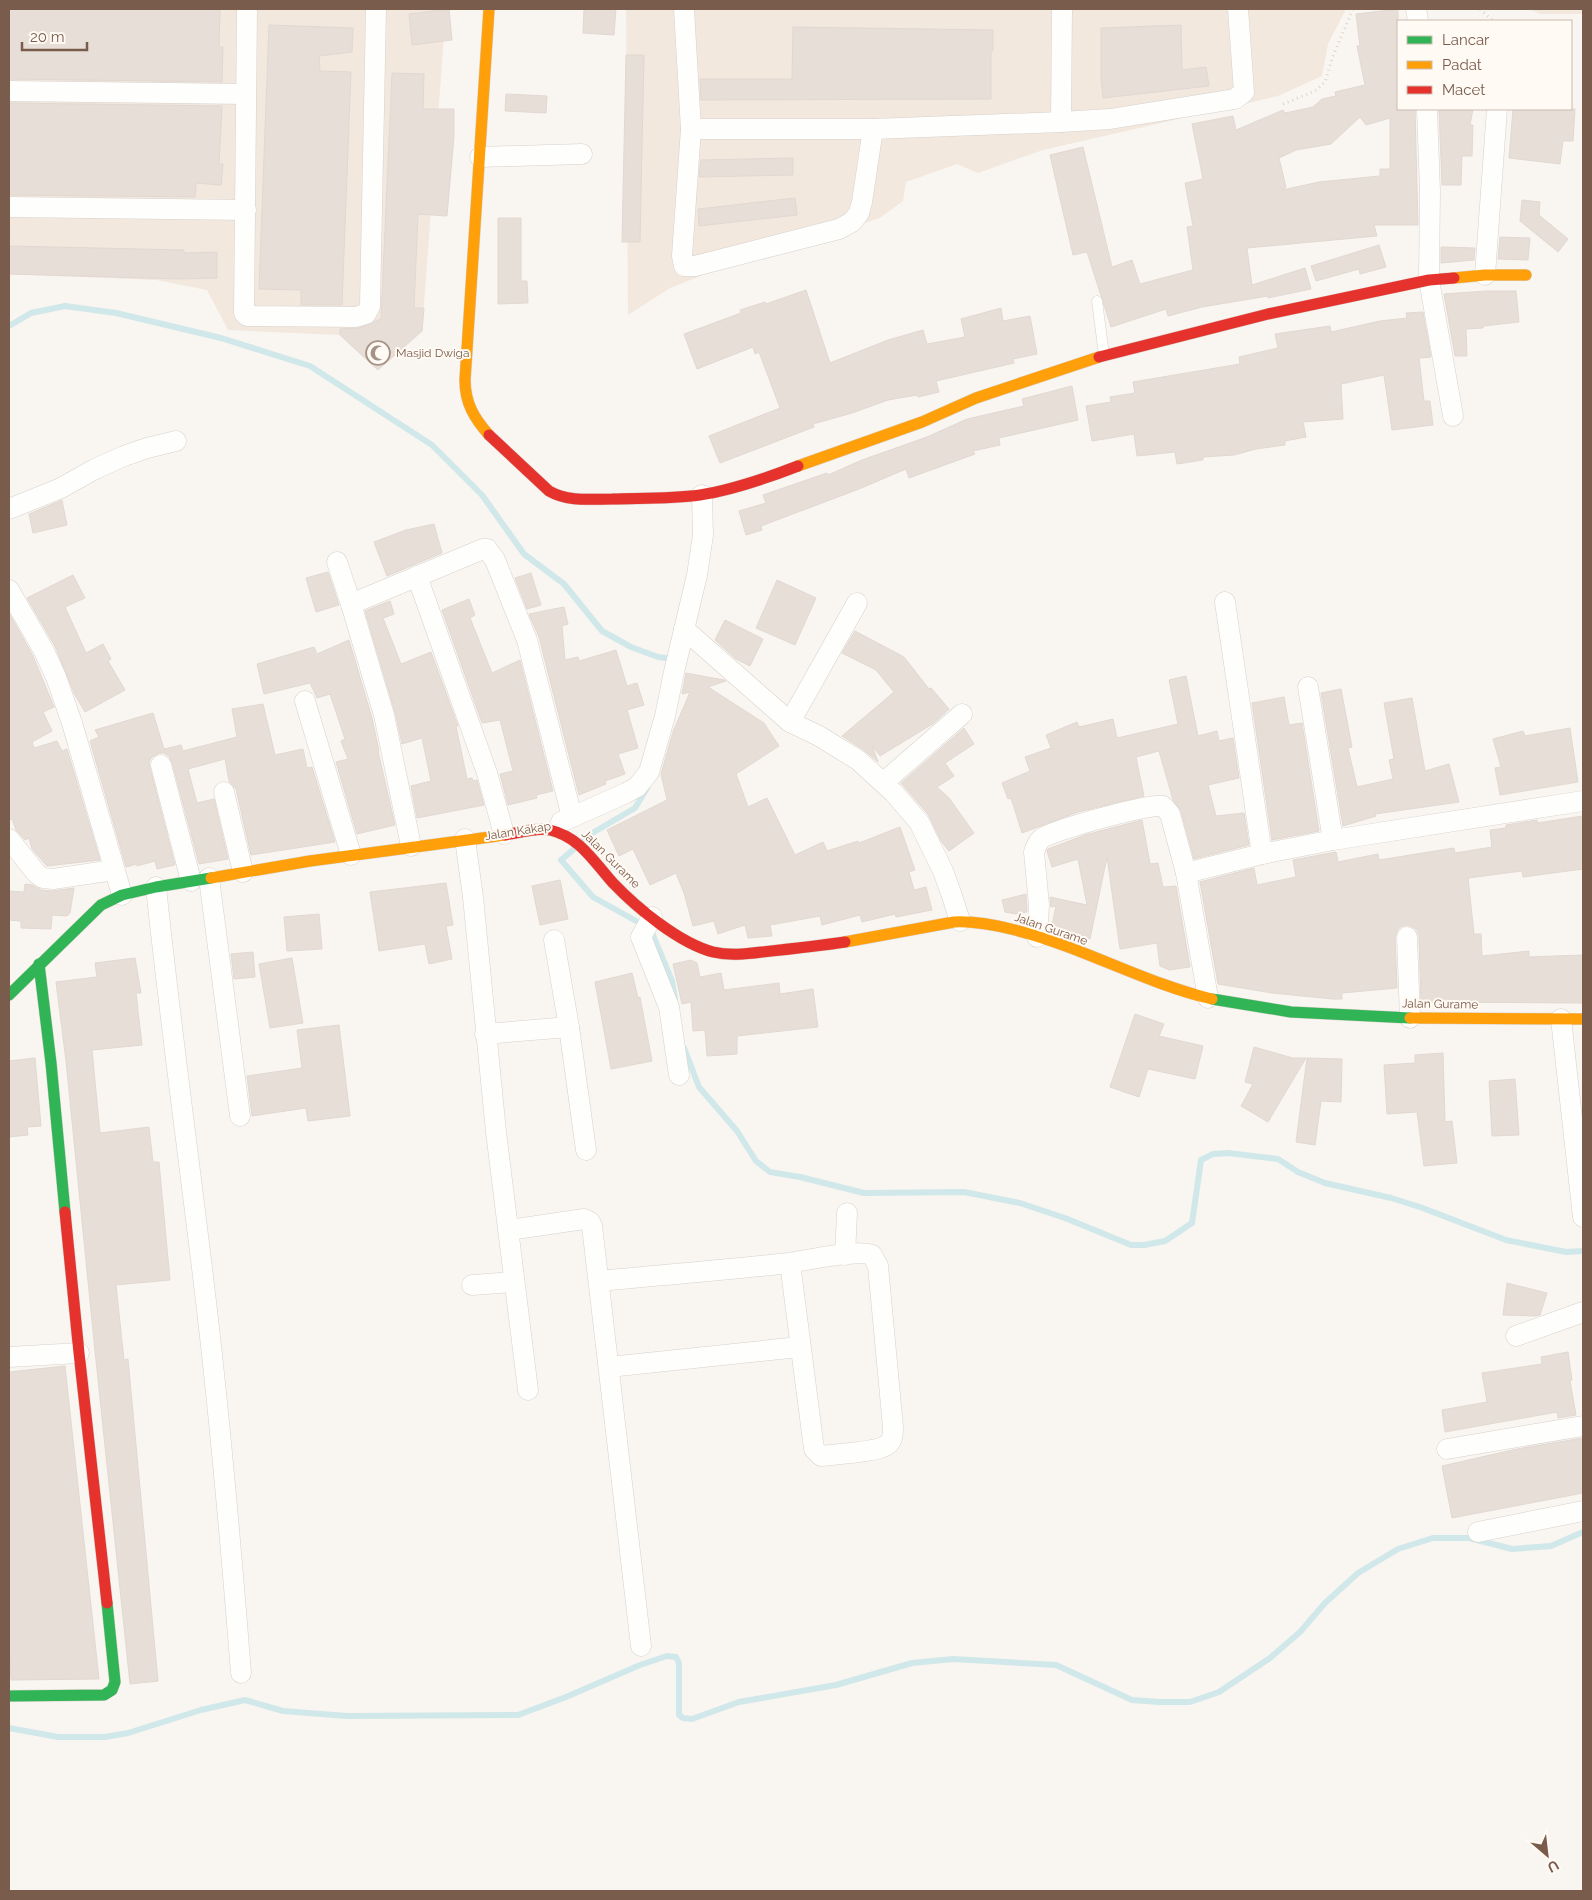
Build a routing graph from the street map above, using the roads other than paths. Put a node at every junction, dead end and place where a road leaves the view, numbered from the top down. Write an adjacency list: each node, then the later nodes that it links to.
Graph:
1 (247, 9): 8 (street)
2 (376, 9): 17 (street)
3 (489, 9): 15 (street)
4 (684, 9): 12 (street)
5 (1062, 9): 11 (street)
6 (1238, 9): 11 (street)
7 (9, 92): 8 (street)
8 (246, 94): 17 (street)
9 (1427, 110): 20 (street)
10 (1497, 110): 18 (street)
11 (1061, 122): 13 (street)
12 (691, 129): 13 (street); 13 (street)
13 (873, 129)
14 (582, 154): 15 (street)
15 (480, 157): 25 (street)
16 (9, 207): 17 (street)
17 (246, 210)
18 (1485, 275): 19 (street); 20 (street)
19 (1526, 275)
20 (1429, 280): 22 (street); 23 (street)
21 (1097, 301): 22 (lane)
22 (1104, 356): 25 (street)
23 (1453, 416)
24 (176, 441): 26 (street)
25 (702, 495): 33 (street, Jalan Kakap)
26 (9, 509)
27 (337, 562): 32 (street)
28 (417, 576): 32 (street); 42 (street); 44 (street)
29 (9, 590): 51 (street)
30 (1225, 602): 49 (street)
31 (857, 603): 37 (street)
32 (351, 604): 48 (street)
33 (684, 629): 37 (street); 42 (street, Jalan Kakap)
34 (1308, 687): 47 (street)
35 (305, 701): 50 (street)
36 (962, 714): 39 (street)
37 (790, 722): 39 (street)
38 (161, 765): 54 (street)
39 (884, 782): 57 (street)
40 (224, 792): 52 (street)
41 (1583, 801): 47 (street)
42 (572, 817): 43 (street, Jalan Kakap)
43 (548, 829): 44 (street, Jalan Kakap); 58 (street, Jalan Gurame)
44 (504, 834): 46 (street, Jalan Kakap)
45 (9, 839): 51 (street)
46 (465, 839): 48 (street, Jalan Kakap); 69 (street)
47 (1333, 840): 49 (street)
48 (410, 846): 50 (street, Jalan Kakap)
49 (1262, 854): 53 (street)
50 (351, 855): 52 (street, Jalan Kakap)
51 (114, 870): 56 (street)
52 (243, 872): 54 (street, Jalan Kakap)
53 (1186, 873): 59 (street); 64 (street)
54 (200, 880): 55 (street, Jalan Kakap); 71 (street)
55 (156, 887): 56 (street, Jalan Kakap); 93 (street)
56 (122, 895): 62 (street, Jalan Kakap)
57 (960, 921): 58 (street, Jalan Gurame); 59 (street, Jalan Gurame)
58 (647, 925): 70 (street)
59 (1038, 937): 64 (street, Jalan Gurame)
60 (1407, 937): 65 (street)
61 (554, 940): 68 (street)
62 (39, 964): 63 (street, Jalan Kakap); 84 (street)
63 (9, 995)
64 (1208, 998): 65 (street, Jalan Gurame)
65 (1410, 1018): 66 (street, Jalan Gurame)
66 (1561, 1019): 67 (street, Jalan Gurame); 74 (street)
67 (1583, 1019)
68 (569, 1027): 69 (street); 72 (street)
69 (485, 1034): 75 (street)
70 (680, 1075)
71 (240, 1116)
72 (586, 1150)
73 (847, 1213): 76 (street)
74 (1583, 1217)
75 (509, 1230): 78 (street); 79 (street)
76 (845, 1255): 77 (street); 83 (street)
77 (790, 1262): 78 (street); 83 (street)
78 (600, 1281): 86 (street)
79 (514, 1282): 80 (street); 87 (street)
80 (472, 1286)
81 (1583, 1312): 82 (street)
82 (1516, 1336)
83 (799, 1347): 86 (street)
84 (79, 1353): 85 (street); 94 (street)
85 (9, 1357)
86 (609, 1367): 92 (street)
87 (528, 1390)
88 (1583, 1426): 89 (street)
89 (1447, 1449)
90 (1583, 1511): 91 (street)
91 (1478, 1532)
92 (641, 1646)
93 (241, 1673)
94 (9, 1696)

